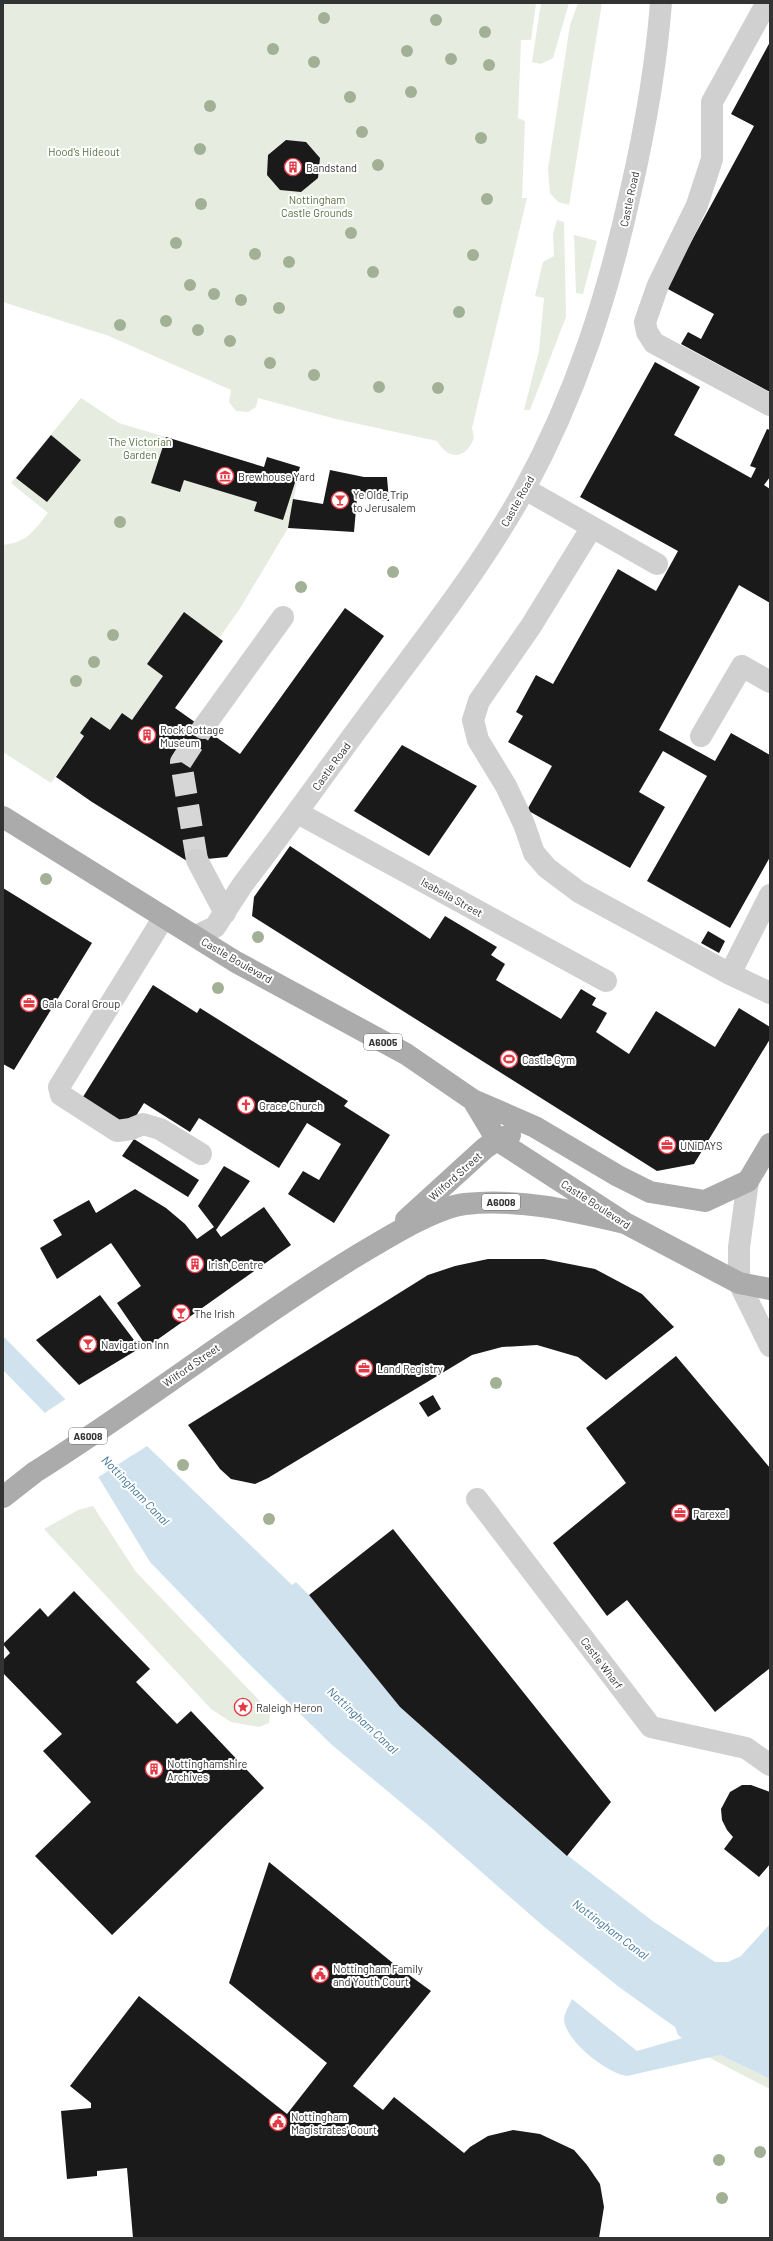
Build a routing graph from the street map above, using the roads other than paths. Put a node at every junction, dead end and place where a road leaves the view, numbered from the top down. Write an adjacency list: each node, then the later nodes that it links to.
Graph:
1 (661, 3): 4 (street, Castle Road)
2 (764, 6): 3 (street)
3 (770, 405)
4 (525, 488): 5 (street); 11 (street, Castle Road)
5 (592, 527): 6 (street); 17 (street)
6 (657, 564)
7 (283, 617): 9 (street)
8 (770, 682): 10 (street)
9 (203, 728)
10 (701, 736)
11 (298, 813): 16 (street, Castle Road); 18 (street, Isabella Street)
12 (3, 817): 15 (main road, Castle Boulevard / A6005)
13 (197, 860): 16 (street)
14 (770, 895): 17 (street)
15 (164, 917): 16 (main road, Castle Boulevard / A6005); 24 (street)
16 (212, 931): 20 (main road, Castle Boulevard / A6005)
17 (730, 974): 19 (street)
18 (606, 981)
19 (770, 993)
20 (473, 1100): 21 (main road, Castle Boulevard / A6005); 22 (main road, Castle Boulevard)
21 (534, 1127): 22 (main road, Wilford Street / A6008); 25 (main road, Castle Boulevard)
22 (497, 1140): 26 (main road, Castle Boulevard); 27 (main road, Wilford Street / A6008)
23 (770, 1144): 25 (main road)
24 (201, 1154)
25 (748, 1181): 28 (street)
26 (625, 1224): 27 (main road, Wilford Street / A6008); 28 (main road, Castle Boulevard)
27 (384, 1239): 31 (main road, Wilford Street / A6008)
28 (739, 1283): 29 (main road, Castle Boulevard); 30 (street)
29 (770, 1289)
30 (770, 1346)
31 (3, 1497)
32 (476, 1499): 33 (street, Castle Wharf)
33 (770, 1765)

